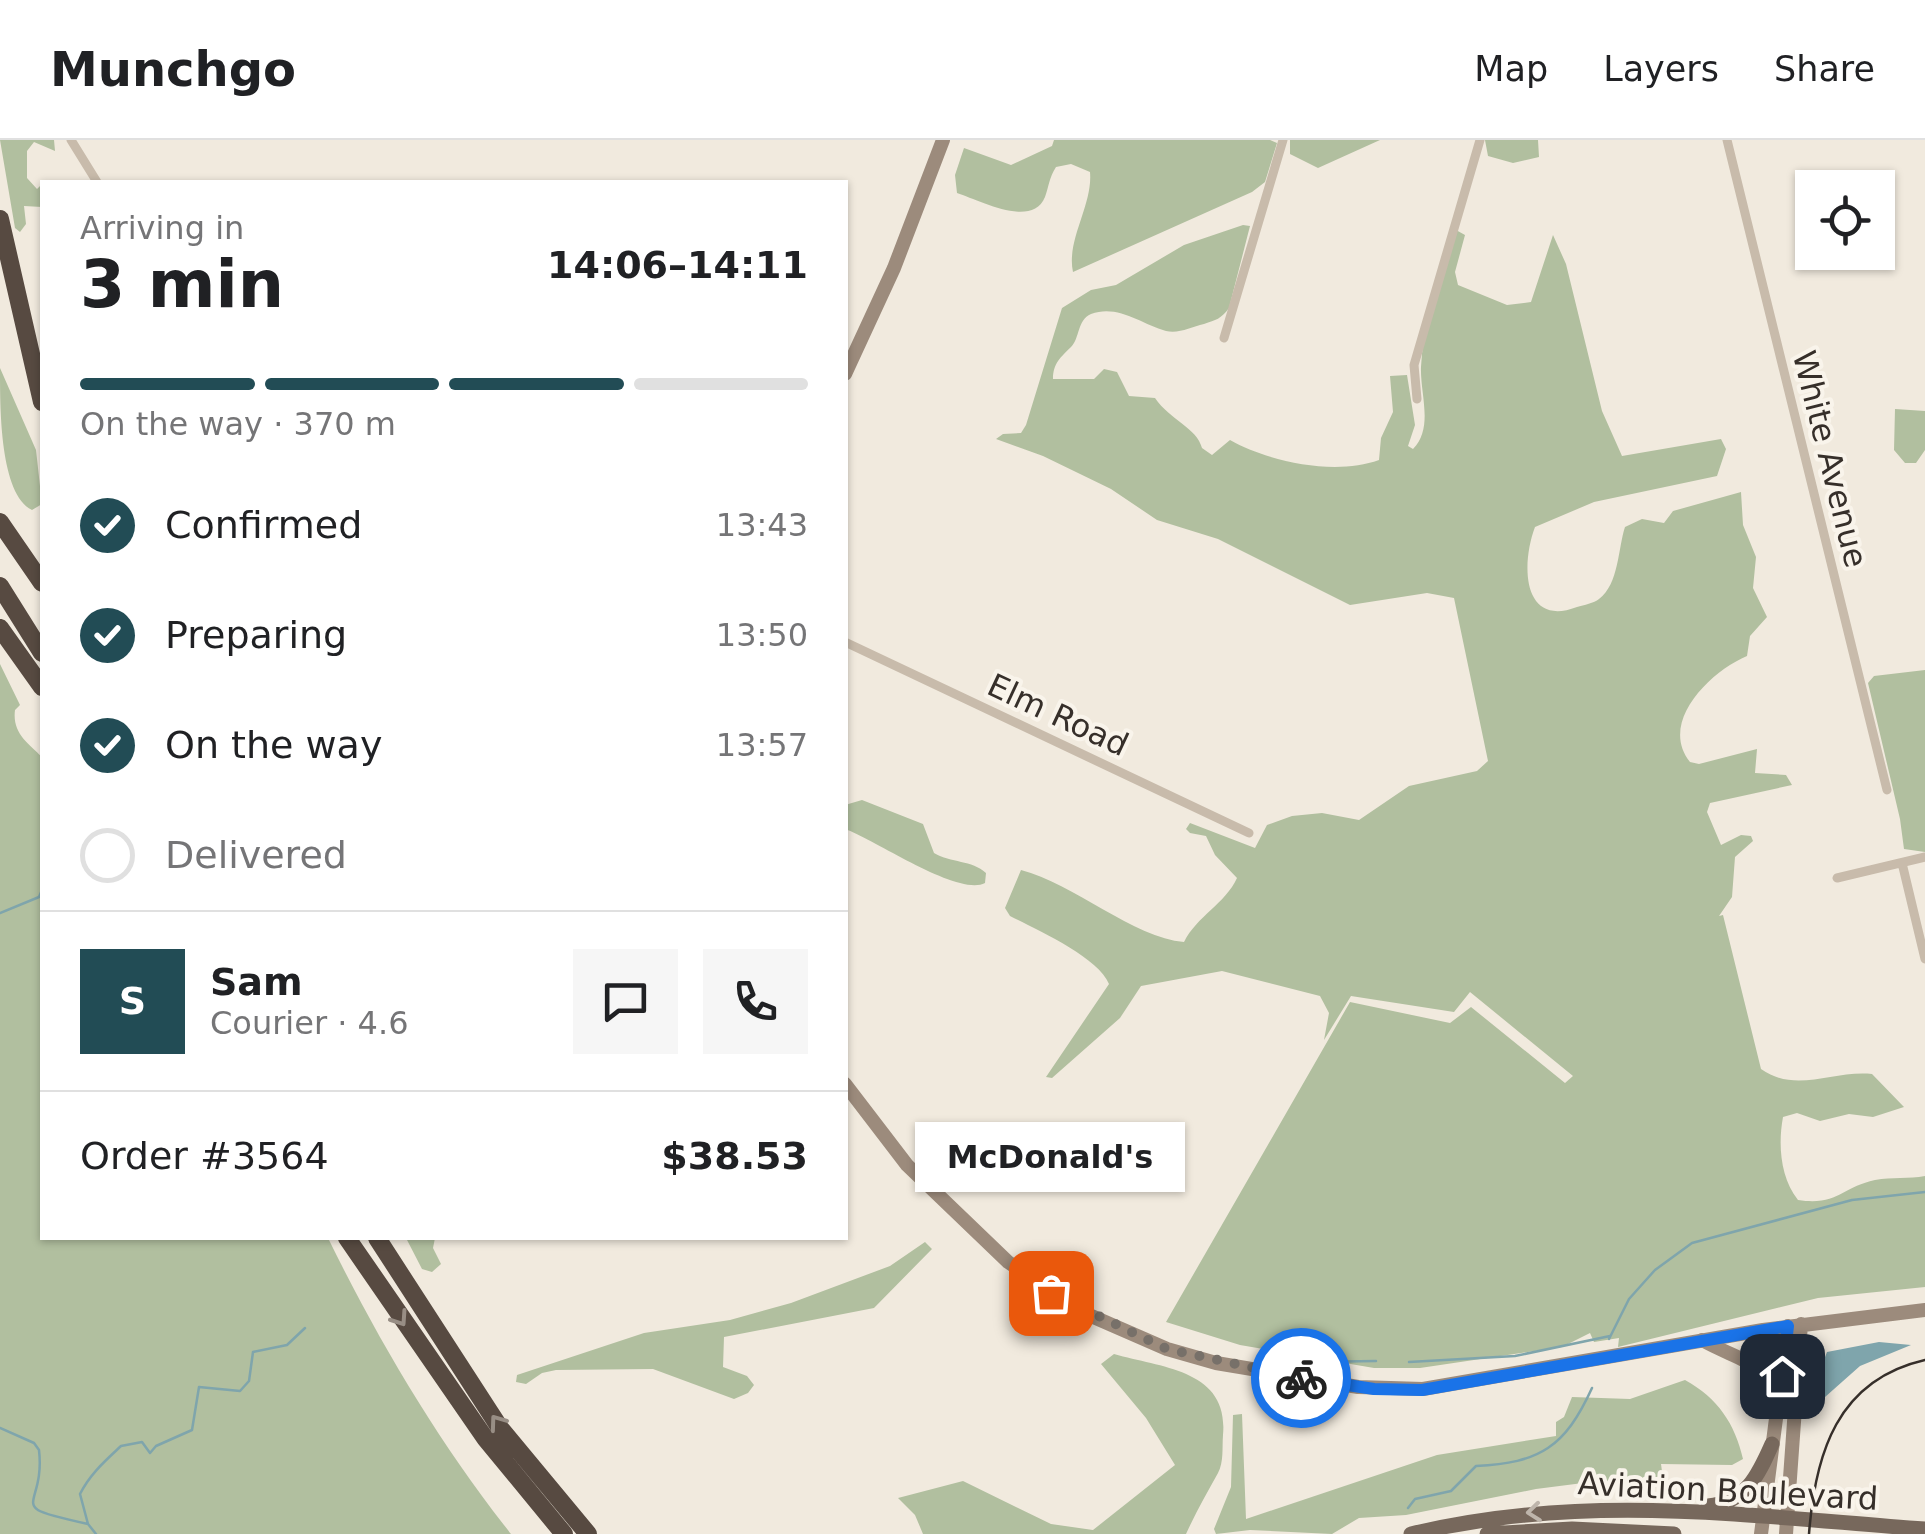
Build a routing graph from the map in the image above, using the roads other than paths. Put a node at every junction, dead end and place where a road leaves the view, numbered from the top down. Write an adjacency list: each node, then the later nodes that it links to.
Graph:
1 (71, 140): 6 (street)
2 (943, 140): 9 (main road)
3 (1283, 140): 8 (street)
4 (1480, 140): 11 (street)
5 (1727, 140): 19 (street, White Avenue)
6 (95, 180)
7 (0, 219): 10 (highway)
8 (1224, 338)
9 (848, 368)
10 (40, 393)
11 (1417, 400)
12 (0, 522): 13 (highway)
13 (40, 580)
14 (0, 586): 17 (highway)
15 (0, 628): 18 (highway)
16 (848, 643): 20 (street, Elm Road)
17 (40, 650)
18 (40, 684)
19 (1887, 790)
20 (1249, 833)
21 (1925, 857): 22 (street)
22 (1902, 863): 23 (street); 24 (street)
23 (1837, 878)
24 (1922, 940): 25 (street)
25 (1925, 960)
26 (848, 1088): 31 (main road)
27 (348, 1240): 39 (highway, one-way to 39)
28 (378, 1240): 34 (highway, one-way to 28)
29 (1925, 1310): 30 (main road)
30 (1795, 1325): 31 (main road); 32 (main road); 37 (main road)
31 (1702, 1340): 32 (main road)
32 (1774, 1419): 33 (main road)
33 (1772, 1444): 35 (main road); 36 (main road)
34 (556, 1499): 40 (highway); 41 (highway)
35 (1666, 1510): 36 (main road, Aviation Boulevard); 42 (main road, Aviation Boulevard, one-way to 42)
36 (1762, 1526): 37 (main road, Aviation Boulevard)
37 (1786, 1526): 38 (main road, Aviation Boulevard)
38 (1925, 1529)
39 (564, 1534)
40 (588, 1534)
41 (601, 1534)
42 (1411, 1534)
43 (1486, 1534): 44 (main road, Aviation Boulevard)
44 (1674, 1534)

